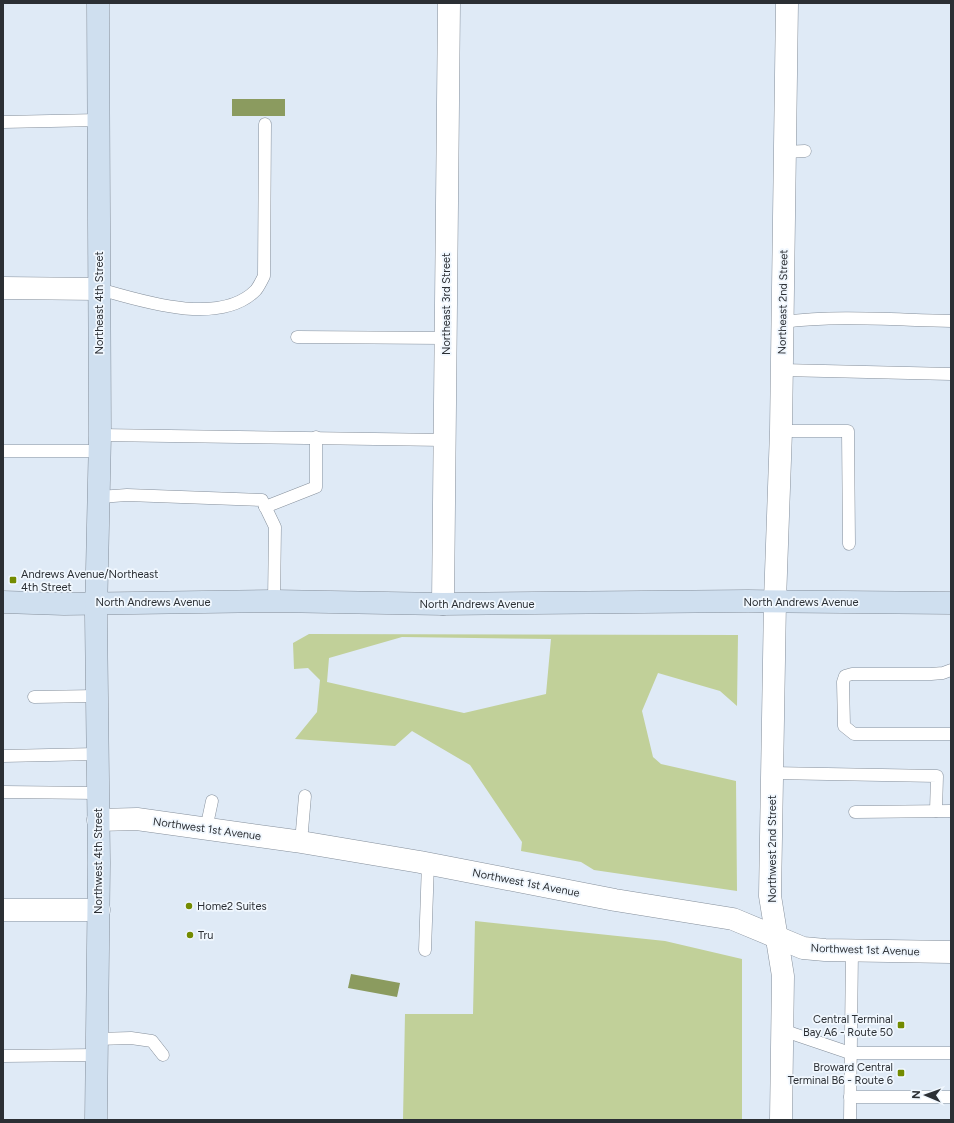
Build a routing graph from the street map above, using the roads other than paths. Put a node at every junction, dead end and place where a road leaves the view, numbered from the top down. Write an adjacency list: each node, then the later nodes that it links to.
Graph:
1 (98, 3): 4 (street, Northeast 4th Street)
2 (449, 3): 12 (street, Northeast 3rd Street)
3 (787, 3): 10 (street, Northeast 2nd Street)
4 (98, 120): 5 (lane); 8 (street, Northeast 4th Street)
5 (3, 122)
6 (265, 124): 8 (lane)
7 (3, 288): 8 (street)
8 (99, 289): 18 (street, Northeast 4th Street)
9 (951, 321): 10 (lane)
10 (783, 322): 13 (street, Northeast 2nd Street)
11 (297, 337): 12 (lane)
12 (445, 338): 17 (street, Northeast 3rd Street)
13 (782, 370): 14 (lane); 15 (street, Northeast 2nd Street)
14 (951, 374)
15 (781, 431): 22 (lane); 24 (street, Northeast 2nd Street)
16 (316, 437): 17 (lane); 18 (lane); 21 (lane)
17 (444, 440): 28 (street, Northeast 3rd Street)
18 (100, 443): 19 (lane); 20 (street, Northeast 4th Street)
19 (3, 451)
20 (99, 497): 21 (lane); 26 (street, Northeast 4th Street)
21 (265, 507): 23 (lane)
22 (849, 544)
23 (274, 601): 26 (street, North Andrews Avenue); 28 (street, North Andrews Avenue)
24 (775, 601): 27 (street, North Andrews Avenue); 28 (street, North Andrews Avenue); 35 (street, Northwest 2nd Street)
25 (3, 602): 26 (street, North Andrews Avenue)
26 (96, 602): 30 (street, Northwest 4th Street)
27 (951, 603)
28 (443, 604)
29 (951, 670): 32 (lane)
30 (96, 696): 31 (lane); 33 (street, Northwest 4th Street)
31 (34, 697)
32 (951, 734)
33 (96, 754): 34 (lane); 37 (street, Northwest 4th Street)
34 (3, 756)
35 (772, 773): 40 (lane); 49 (street, Northwest 2nd Street)
36 (3, 792): 37 (lane)
37 (98, 794): 43 (street, Northwest 4th Street)
38 (304, 796): 45 (lane)
39 (212, 801): 44 (lane)
40 (936, 811): 41 (lane); 42 (lane)
41 (951, 811)
42 (855, 812)
43 (98, 820): 44 (street, Northwest 1st Avenue); 48 (street, Northwest 4th Street)
44 (206, 829): 45 (street, Northwest 1st Avenue)
45 (302, 842): 46 (street, Northwest 1st Avenue)
46 (428, 863): 49 (street, Northwest 1st Avenue); 50 (lane)
47 (3, 910): 48 (street)
48 (99, 910): 54 (street, Northwest 4th Street)
49 (776, 937): 51 (street, Northwest 1st Avenue); 53 (street, Northwest 2nd Street)
50 (425, 950)
51 (852, 951): 52 (street, Northwest 1st Avenue); 55 (lane)
52 (951, 952)
53 (782, 1030): 55 (lane); 62 (street, Northwest 2nd Street)
54 (97, 1047): 57 (lane); 58 (lane); 61 (street, Northwest 4th Street)
55 (850, 1053): 56 (lane); 60 (lane)
56 (951, 1053)
57 (163, 1055)
58 (3, 1056)
59 (951, 1097): 60 (lane)
60 (850, 1098): 63 (lane)
61 (96, 1120)
62 (781, 1120)
63 (850, 1120)

